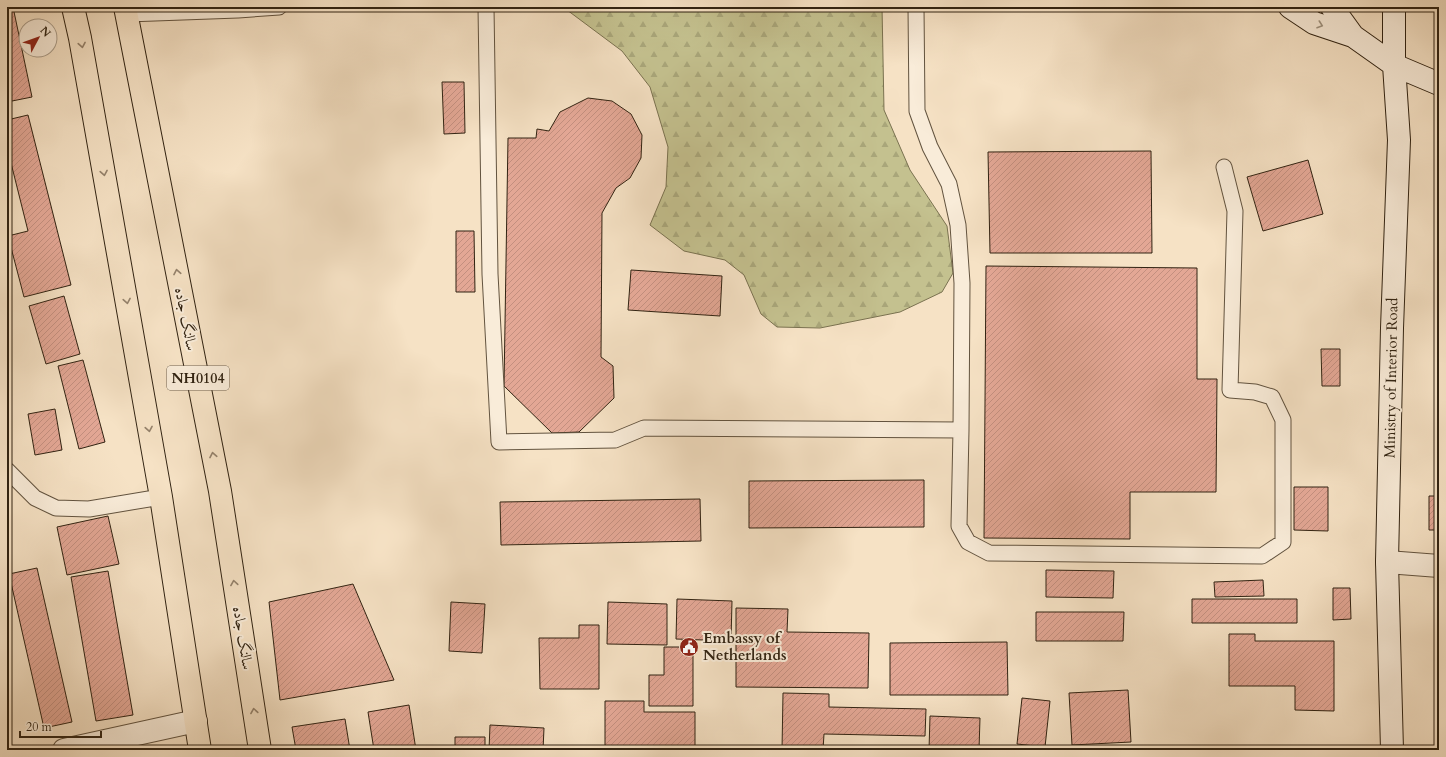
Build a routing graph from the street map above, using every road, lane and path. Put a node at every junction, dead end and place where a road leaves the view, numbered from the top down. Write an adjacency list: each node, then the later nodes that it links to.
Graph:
1 (73, 7): 15 (highway, one-way to 15)
2 (279, 7): 8 (lane)
3 (486, 7): 13 (lane)
4 (916, 7): 13 (lane)
5 (1290, 7): 9 (street, one-way to 9)
6 (1332, 7): 9 (street)
7 (1394, 7): 10 (street, Ministry of Interior Road)
8 (126, 11): 21 (highway, سالنگ جاده / NH0104, one-way to 8)
9 (1353, 36): 10 (street)
10 (1394, 65): 11 (street); 16 (street, Ministry of Interior Road)
11 (1439, 84)
12 (1224, 167): 13 (lane)
13 (961, 430)
14 (7, 470): 15 (lane)
15 (161, 497): 18 (highway)
16 (1386, 562): 17 (street); 22 (street, Ministry of Interior Road)
17 (1439, 566)
18 (196, 721): 19 (street); 20 (highway)
19 (64, 750)
20 (200, 750)
21 (260, 750)
22 (1392, 750)

